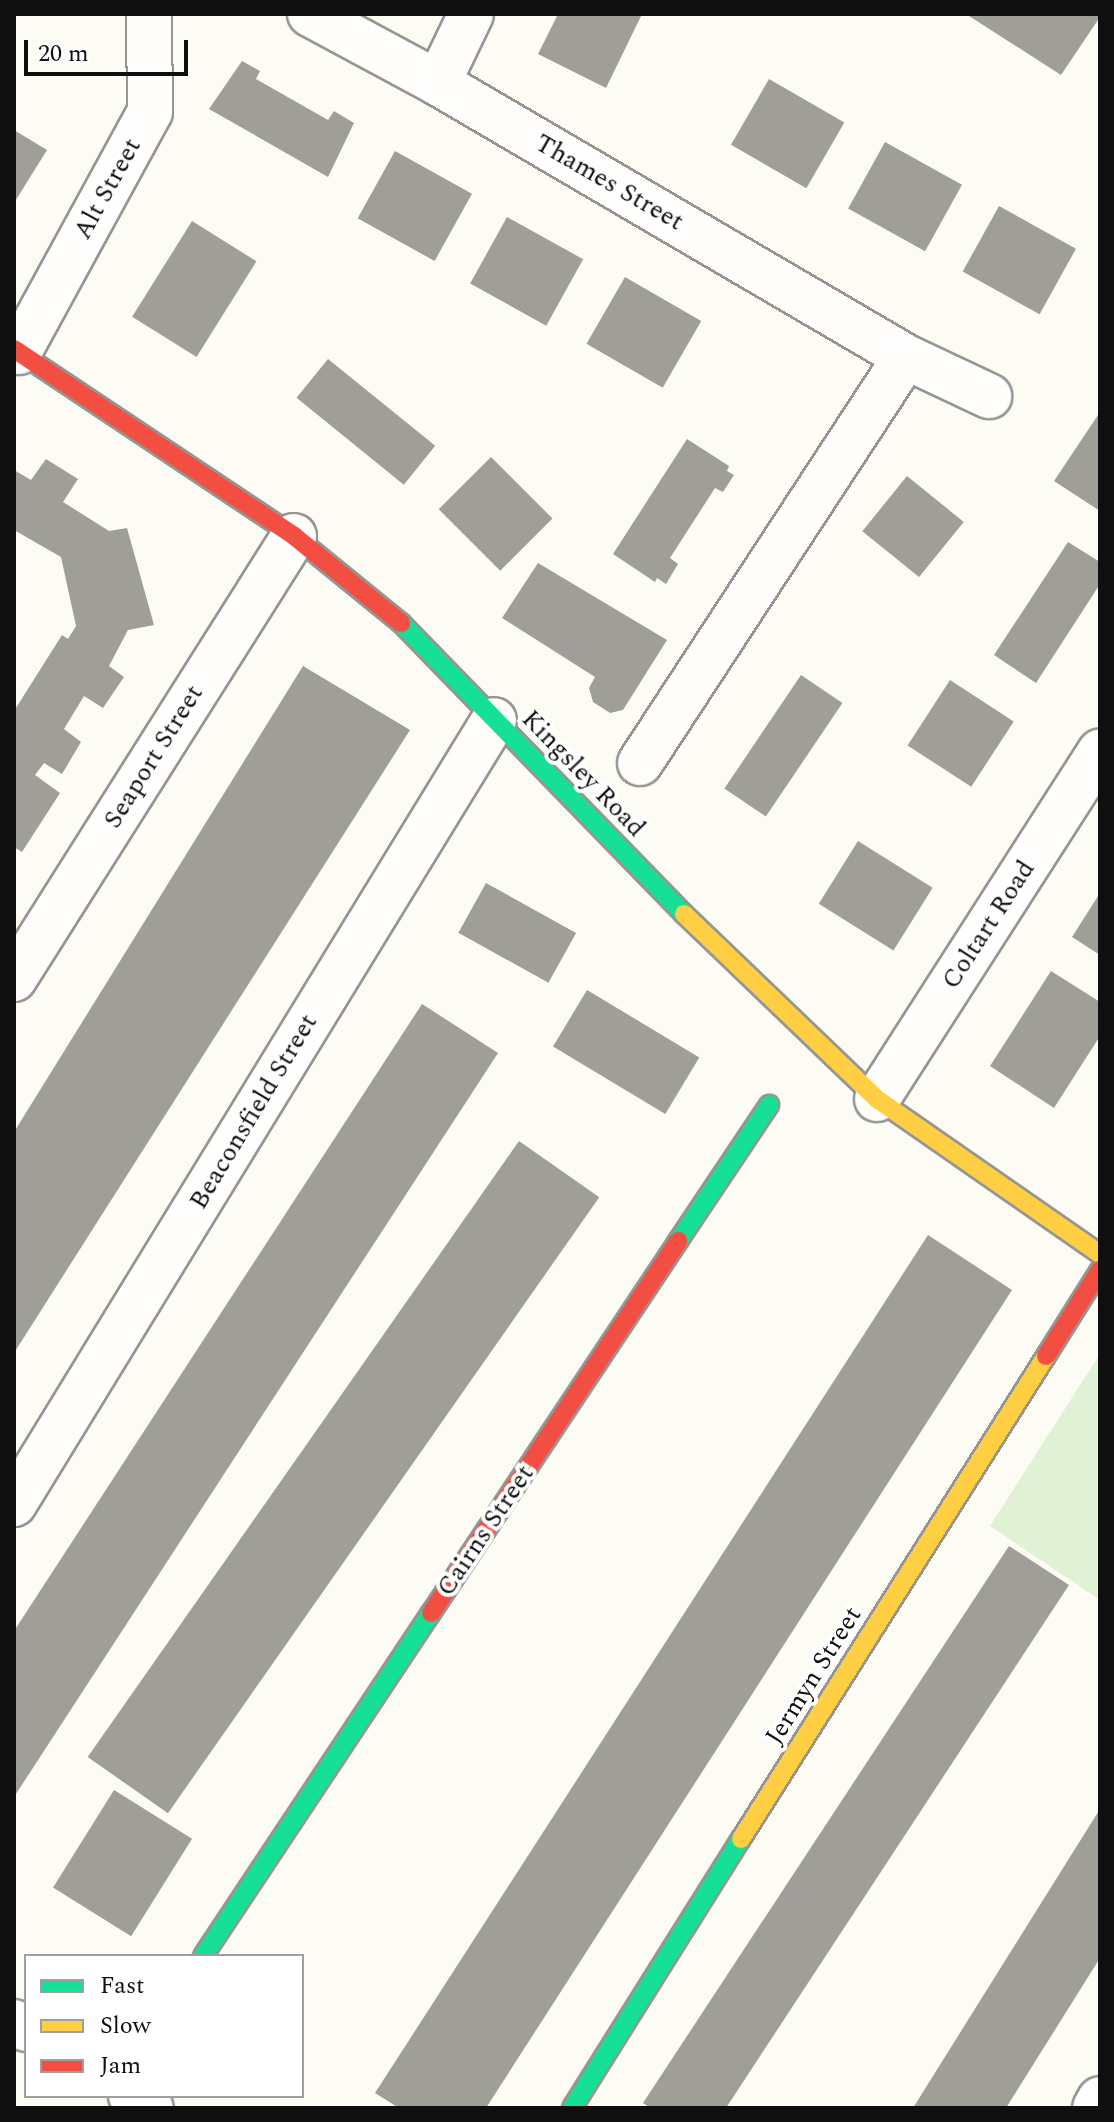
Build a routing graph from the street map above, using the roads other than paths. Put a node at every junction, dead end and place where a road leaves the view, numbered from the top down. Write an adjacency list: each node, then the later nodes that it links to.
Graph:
1 (149, 14): 5 (street, Alt Street)
2 (310, 14): 4 (street, Thames Street)
3 (471, 14): 4 (street)
4 (438, 83): 6 (street, Thames Street)
5 (16, 350): 8 (street, Kingsley Road)
6 (906, 357): 7 (street, Thames Street); 11 (street)
7 (989, 396)
8 (294, 536): 9 (street, Kingsley Road); 12 (street, Seaport Street)
9 (494, 720): 13 (street, Kingsley Road); 17 (street, Beaconsfield Street)
10 (1100, 751): 13 (street, Coltart Road)
11 (640, 763)
12 (14, 979)
13 (877, 1099): 15 (street, Kingsley Road)
14 (769, 1105): 18 (street, Cairns Street)
15 (1100, 1254)
16 (1100, 1270): 20 (street, Jermyn Street)
17 (14, 1504)
18 (204, 1954)
19 (1100, 2099): 21 (street)
20 (572, 2108)
21 (1095, 2108)

